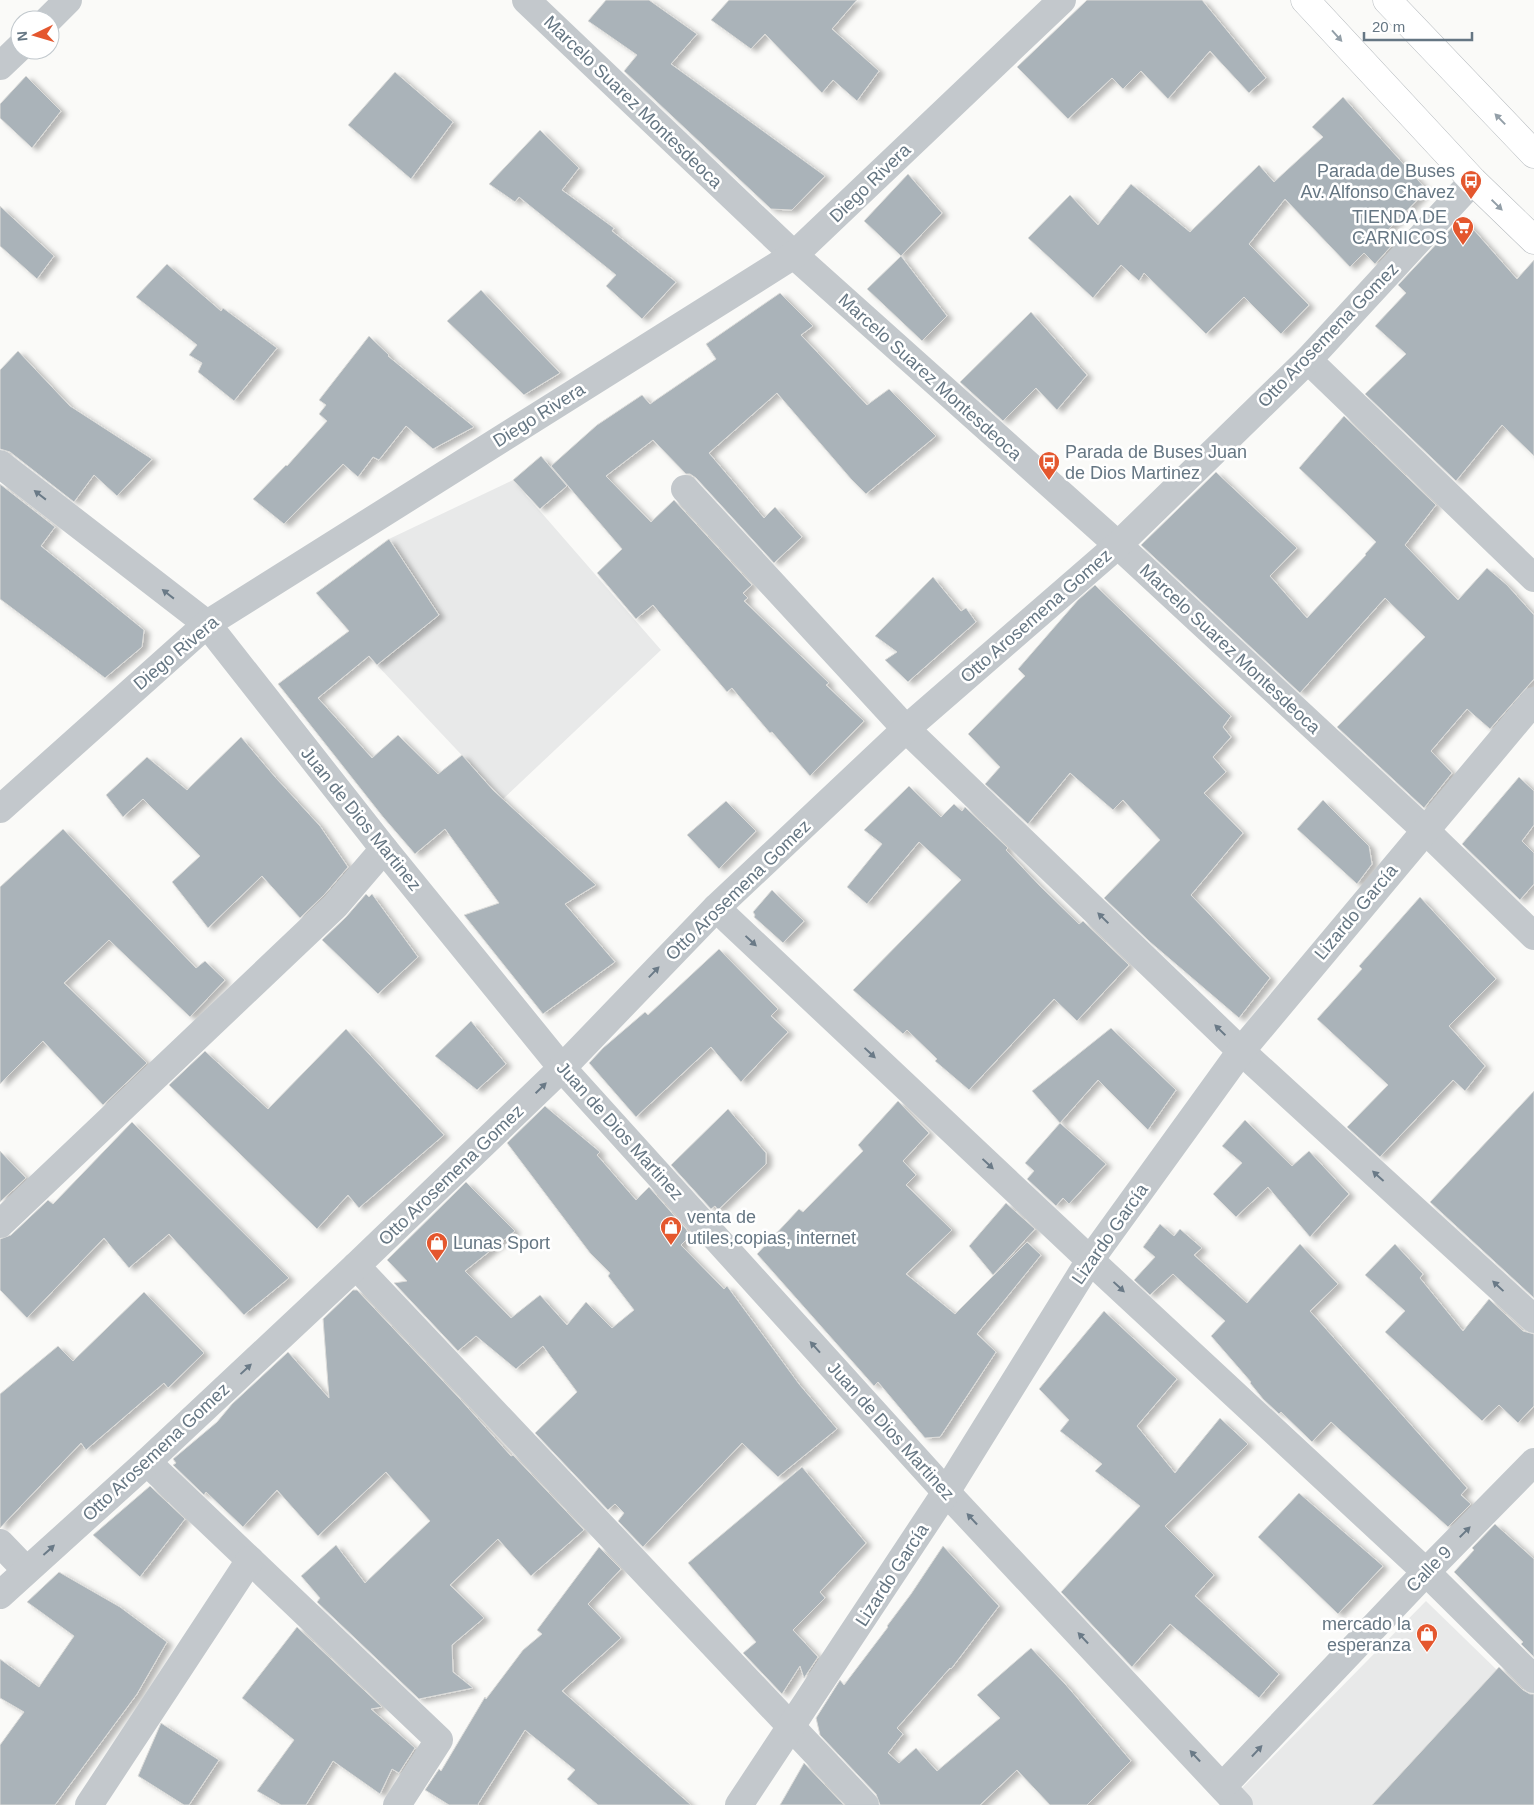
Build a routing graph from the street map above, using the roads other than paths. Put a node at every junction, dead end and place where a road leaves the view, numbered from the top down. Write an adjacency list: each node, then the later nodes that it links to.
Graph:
1 (68, 0): 6 (street)
2 (526, 0): 12 (street, Marcelo Suarez Montesdeoca)
3 (1062, 0): 12 (street, Diego Rivera)
4 (1305, 0): 10 (main road, one-way to 10)
5 (1387, 0): 9 (main road, one-way to 5)
6 (58, 10)
7 (10, 56): 8 (street)
8 (0, 66)
9 (1534, 154)
10 (1473, 182): 11 (main road, one-way to 11); 13 (street, Otto Arosemena Gomez)
11 (1534, 240)
12 (794, 255): 16 (street, Marcelo Suarez Montesdeoca); 18 (street, Diego Rivera)
13 (1308, 360): 16 (street, Otto Arosemena Gomez); 17 (street)
14 (0, 464): 18 (street, Juan de Dios Martinez, one-way to 14)
15 (685, 489): 20 (street)
16 (1118, 545): 20 (street, Otto Arosemena Gomez); 22 (street, Marcelo Suarez Montesdeoca)
17 (1534, 578)
18 (207, 624): 21 (street, Diego Rivera); 23 (street, Juan de Dios Martinez)
19 (1534, 701): 22 (street, Lizardo García)
20 (906, 729): 24 (street, Otto Arosemena Gomez); 26 (street, one-way to 20)
21 (0, 809)
22 (1425, 830): 25 (street, Marcelo Suarez Montesdeoca); 26 (street, Lizardo García)
23 (384, 849): 27 (street, Juan de Dios Martinez); 28 (street)
24 (716, 908): 27 (street, Otto Arosemena Gomez, one-way to 24); 29 (street, one-way to 29)
25 (1534, 936)
26 (1241, 1051): 29 (street, Lizardo García); 31 (street, one-way to 26)
27 (562, 1068): 30 (street, Otto Arosemena Gomez, one-way to 27); 34 (street, Juan de Dios Martinez, one-way to 27)
28 (0, 1224)
29 (1090, 1260): 34 (street, Lizardo García); 38 (street, one-way to 38)
30 (356, 1266): 32 (street, Otto Arosemena Gomez, one-way to 30); 41 (street)
31 (1534, 1319)
32 (147, 1462): 36 (street); 37 (street, Otto Arosemena Gomez, one-way to 32)
33 (1534, 1462): 38 (street, Calle 9, one-way to 33)
34 (946, 1492): 41 (street, Lizardo García); 42 (street, Juan de Dios Martinez, one-way to 34)
35 (0, 1543): 37 (street)
36 (250, 1560): 43 (street); 44 (street)
37 (26, 1570): 39 (street, Otto Arosemena Gomez)
38 (1426, 1572): 40 (street); 42 (street, Calle 9, one-way to 38)
39 (0, 1595)
40 (1534, 1679)
41 (793, 1726): 45 (street, Lizardo García); 46 (street)
42 (1231, 1796)
43 (89, 1805)
44 (397, 1805)
45 (740, 1805)
46 (865, 1805)

